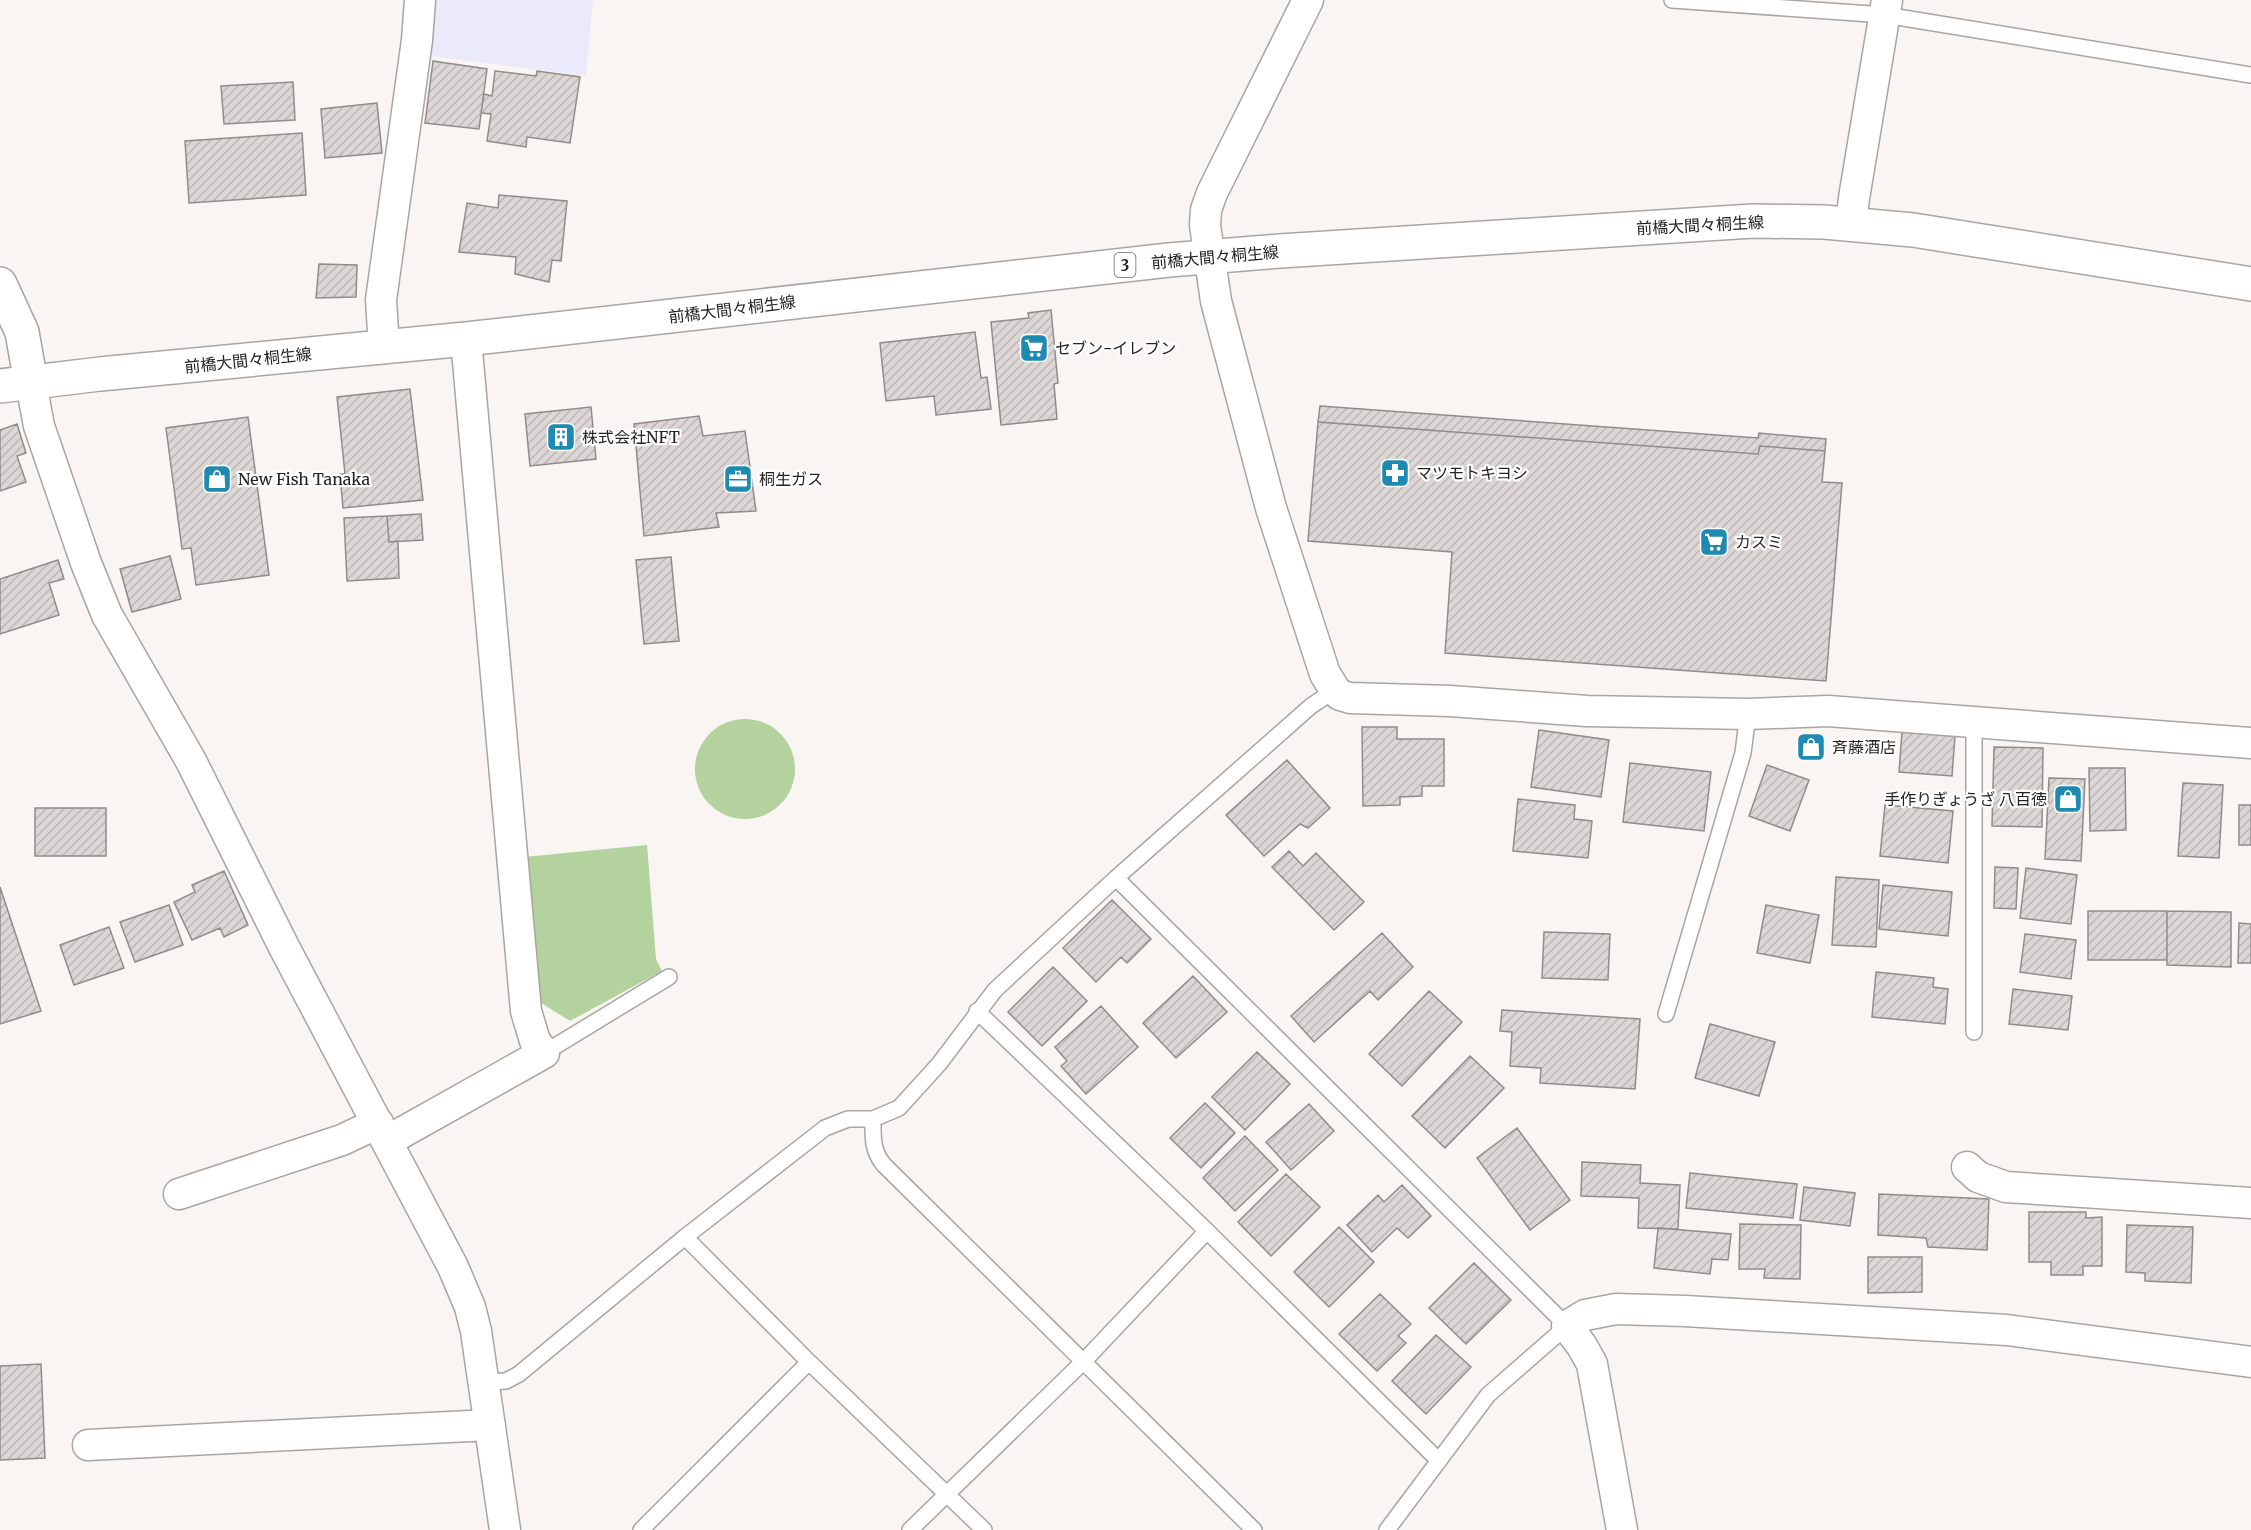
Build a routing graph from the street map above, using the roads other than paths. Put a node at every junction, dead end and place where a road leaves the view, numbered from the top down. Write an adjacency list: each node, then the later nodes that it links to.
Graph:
1 (420, 0): 11 (street)
2 (1308, 0): 7 (street)
3 (1672, 0): 4 (lane)
4 (1886, 7): 5 (lane); 6 (street)
5 (2251, 75)
6 (1851, 224): 7 (main road, 前橋大間々桐生線 / 3); 9 (main road, 前橋大間々桐生線 / 3)
7 (1209, 256): 10 (main road, 前橋大間々桐生線 / 3); 13 (street)
8 (0, 284): 12 (main road)
9 (2251, 284)
10 (466, 339): 11 (main road, 前橋大間々桐生線 / 3); 22 (street)
11 (384, 347): 12 (main road, 前橋大間々桐生線 / 3)
12 (16, 385): 24 (street)
13 (1335, 690): 14 (street); 17 (lane)
14 (1748, 714): 15 (street); 20 (lane)
15 (1974, 721): 16 (street); 21 (lane)
16 (2251, 743)
17 (1116, 878): 19 (lane); 30 (lane)
18 (669, 977): 22 (lane)
19 (977, 1011): 23 (lane); 28 (lane)
20 (1666, 1014)
21 (1974, 1032)
22 (544, 1053): 24 (street)
23 (873, 1119): 29 (lane); 31 (lane)
24 (382, 1132): 26 (street); 34 (street)
25 (1967, 1167): 27 (street)
26 (179, 1194)
27 (2251, 1203)
28 (1207, 1231): 31 (lane); 37 (lane)
29 (685, 1237): 32 (lane); 34 (lane)
30 (1567, 1326): 33 (street); 37 (lane); 45 (street)
31 (1084, 1361): 38 (lane); 43 (lane)
32 (809, 1362): 38 (lane); 40 (lane)
33 (2251, 1362)
34 (485, 1382): 35 (street)
35 (490, 1425): 36 (street); 39 (street)
36 (88, 1445)
37 (1439, 1461): 44 (lane)
38 (946, 1493): 41 (lane); 42 (lane)
39 (505, 1530)
40 (641, 1530)
41 (910, 1530)
42 (984, 1530)
43 (1254, 1530)
44 (1387, 1530)
45 (1622, 1530)

